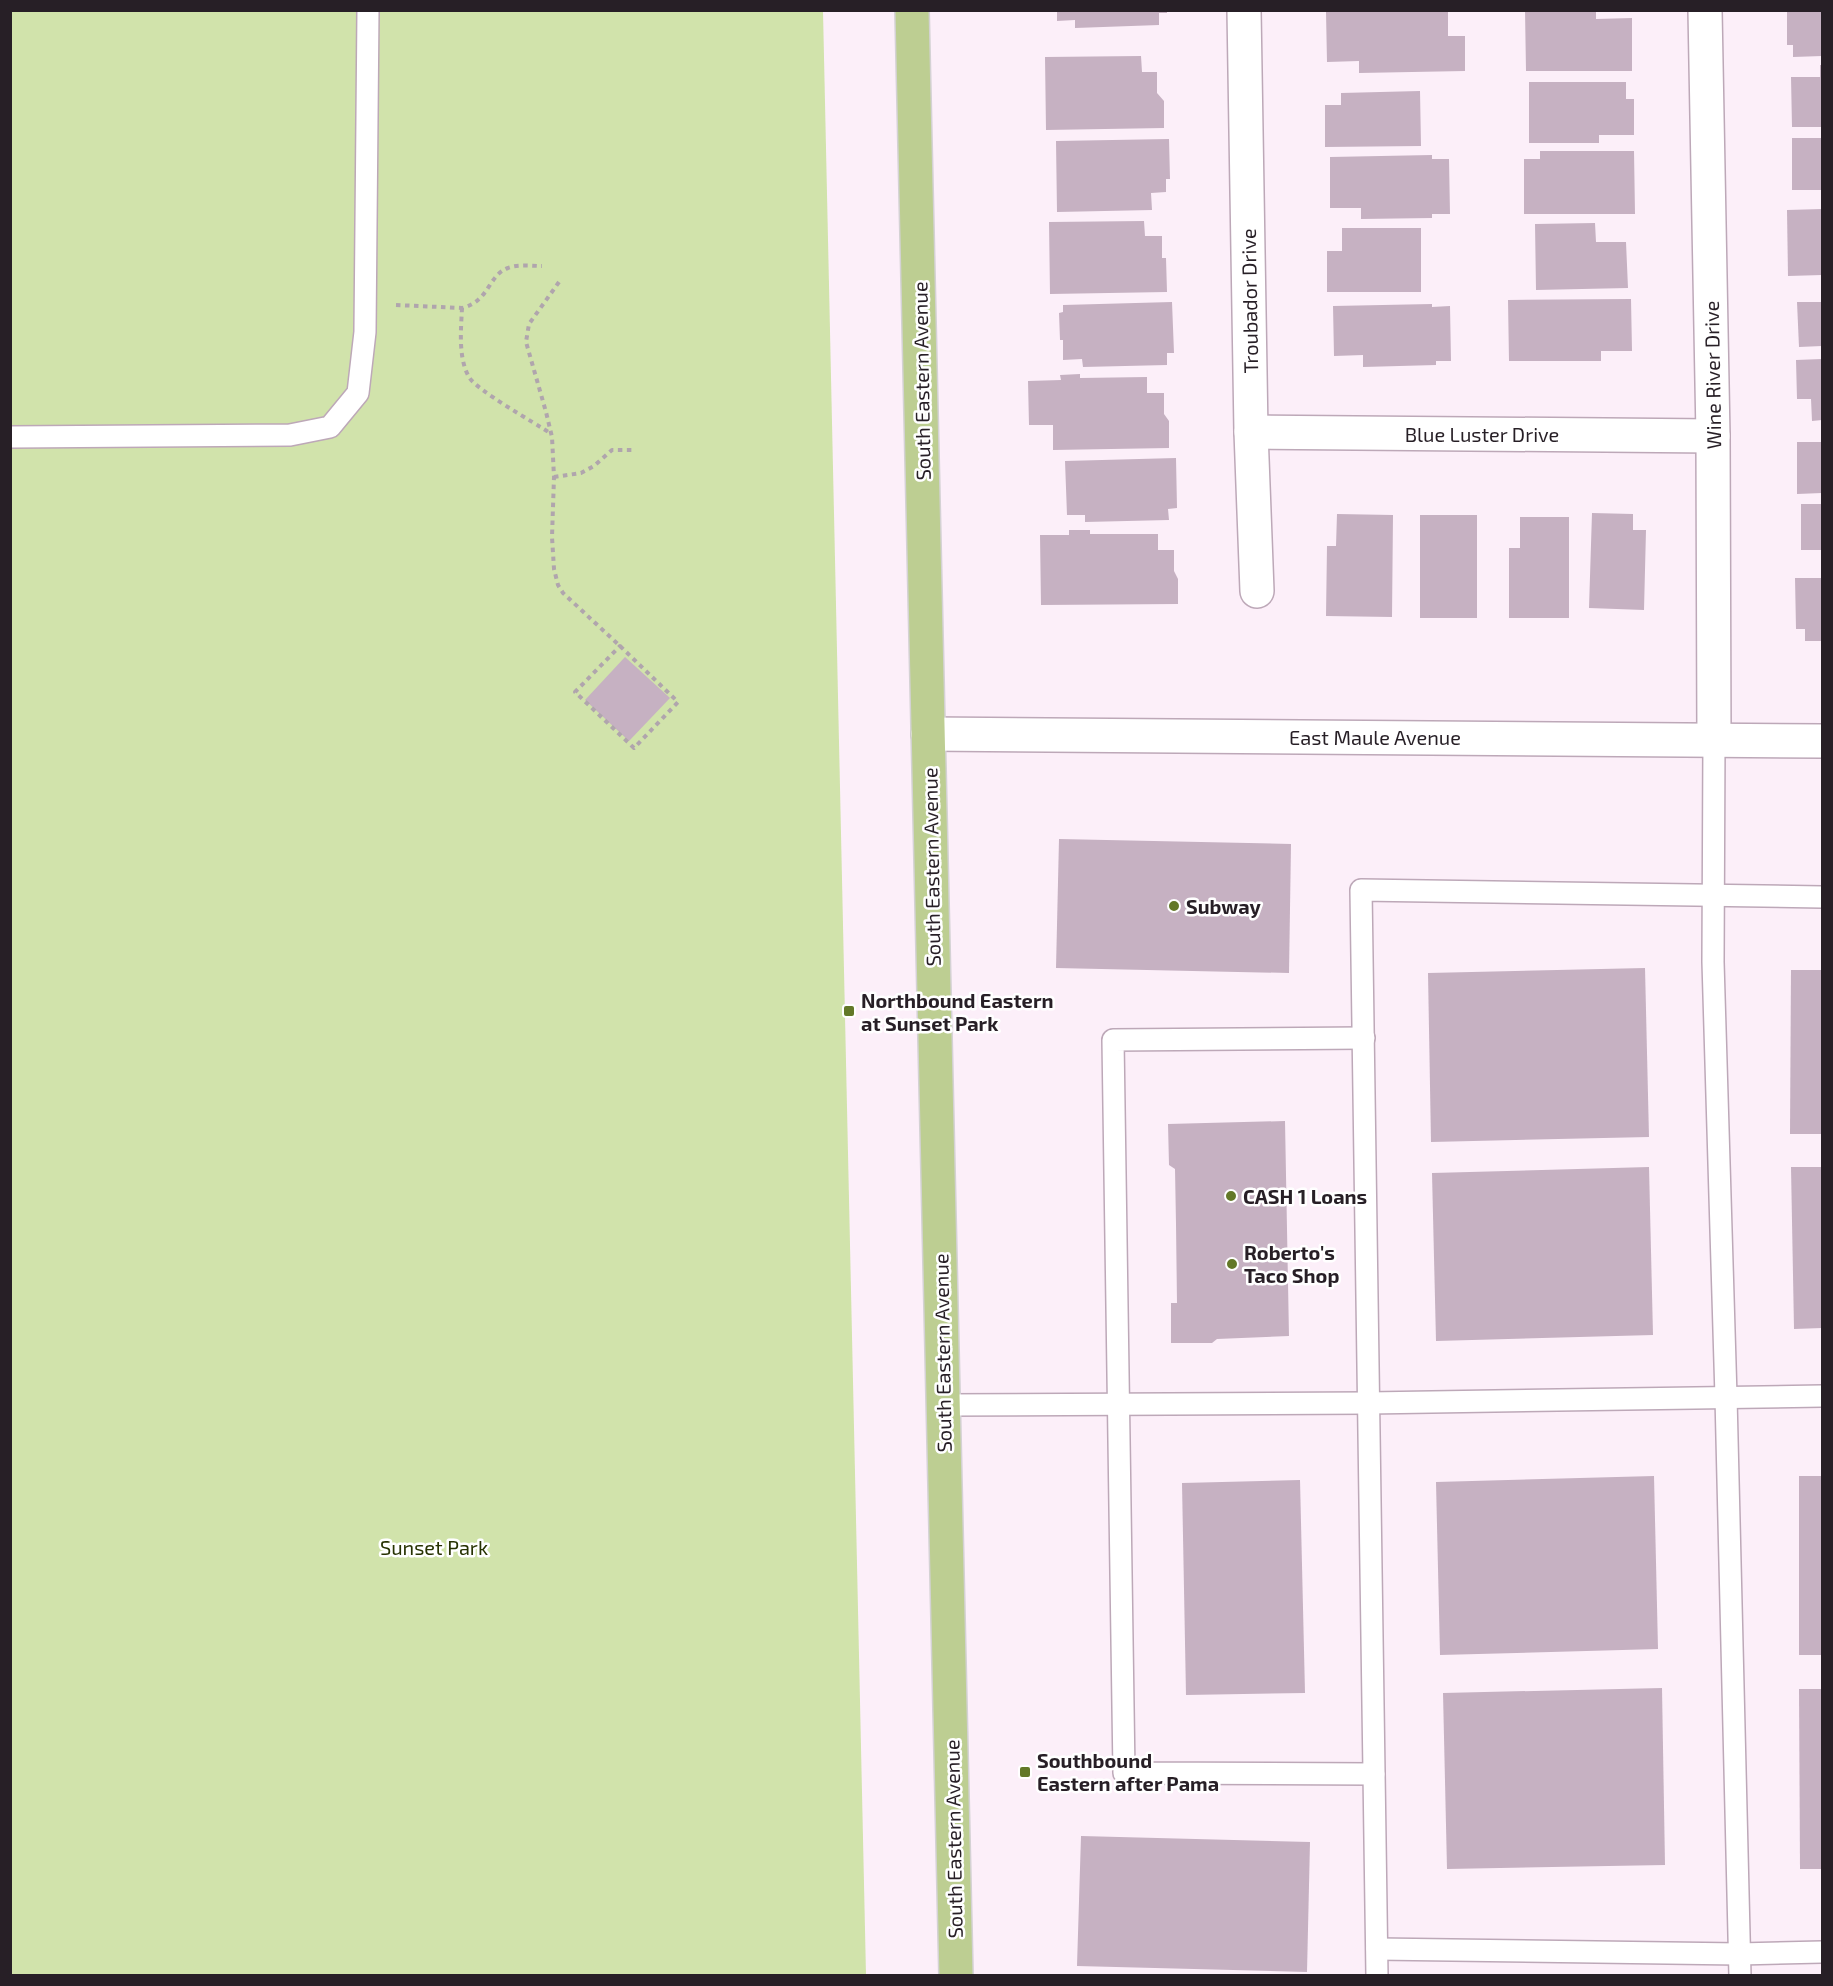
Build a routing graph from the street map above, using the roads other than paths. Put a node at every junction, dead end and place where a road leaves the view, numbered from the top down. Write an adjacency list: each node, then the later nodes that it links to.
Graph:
1 (368, 10): 7 (lane)
2 (912, 10): 9 (main road, South Eastern Avenue)
3 (1244, 10): 5 (street, Troubador Drive)
4 (1705, 10): 6 (street, Wine River Drive)
5 (1251, 432): 6 (street, Blue Luster Drive); 8 (street, Troubador Drive)
6 (1713, 436): 10 (street, Wine River Drive)
7 (10, 437)
8 (1257, 591)
9 (928, 734): 10 (street, East Maule Avenue); 18 (main road, South Eastern Avenue)
10 (1714, 740): 11 (street, East Maule Avenue); 12 (lane)
11 (1822, 741)
12 (1714, 896): 13 (lane); 14 (lane); 16 (lane)
13 (1822, 897)
14 (1364, 1038): 17 (lane); 19 (lane)
15 (1822, 1396): 16 (lane)
16 (1726, 1397): 17 (lane); 23 (lane)
17 (1369, 1403): 19 (lane); 20 (lane)
18 (944, 1405): 19 (lane); 24 (main road, South Eastern Avenue)
19 (1118, 1405): 20 (lane)
20 (1374, 1774): 21 (lane)
21 (1377, 1948): 23 (lane); 25 (lane)
22 (1822, 1952): 23 (lane)
23 (1739, 1954): 26 (lane)
24 (956, 1976)
25 (1377, 1976)
26 (1740, 1976)

